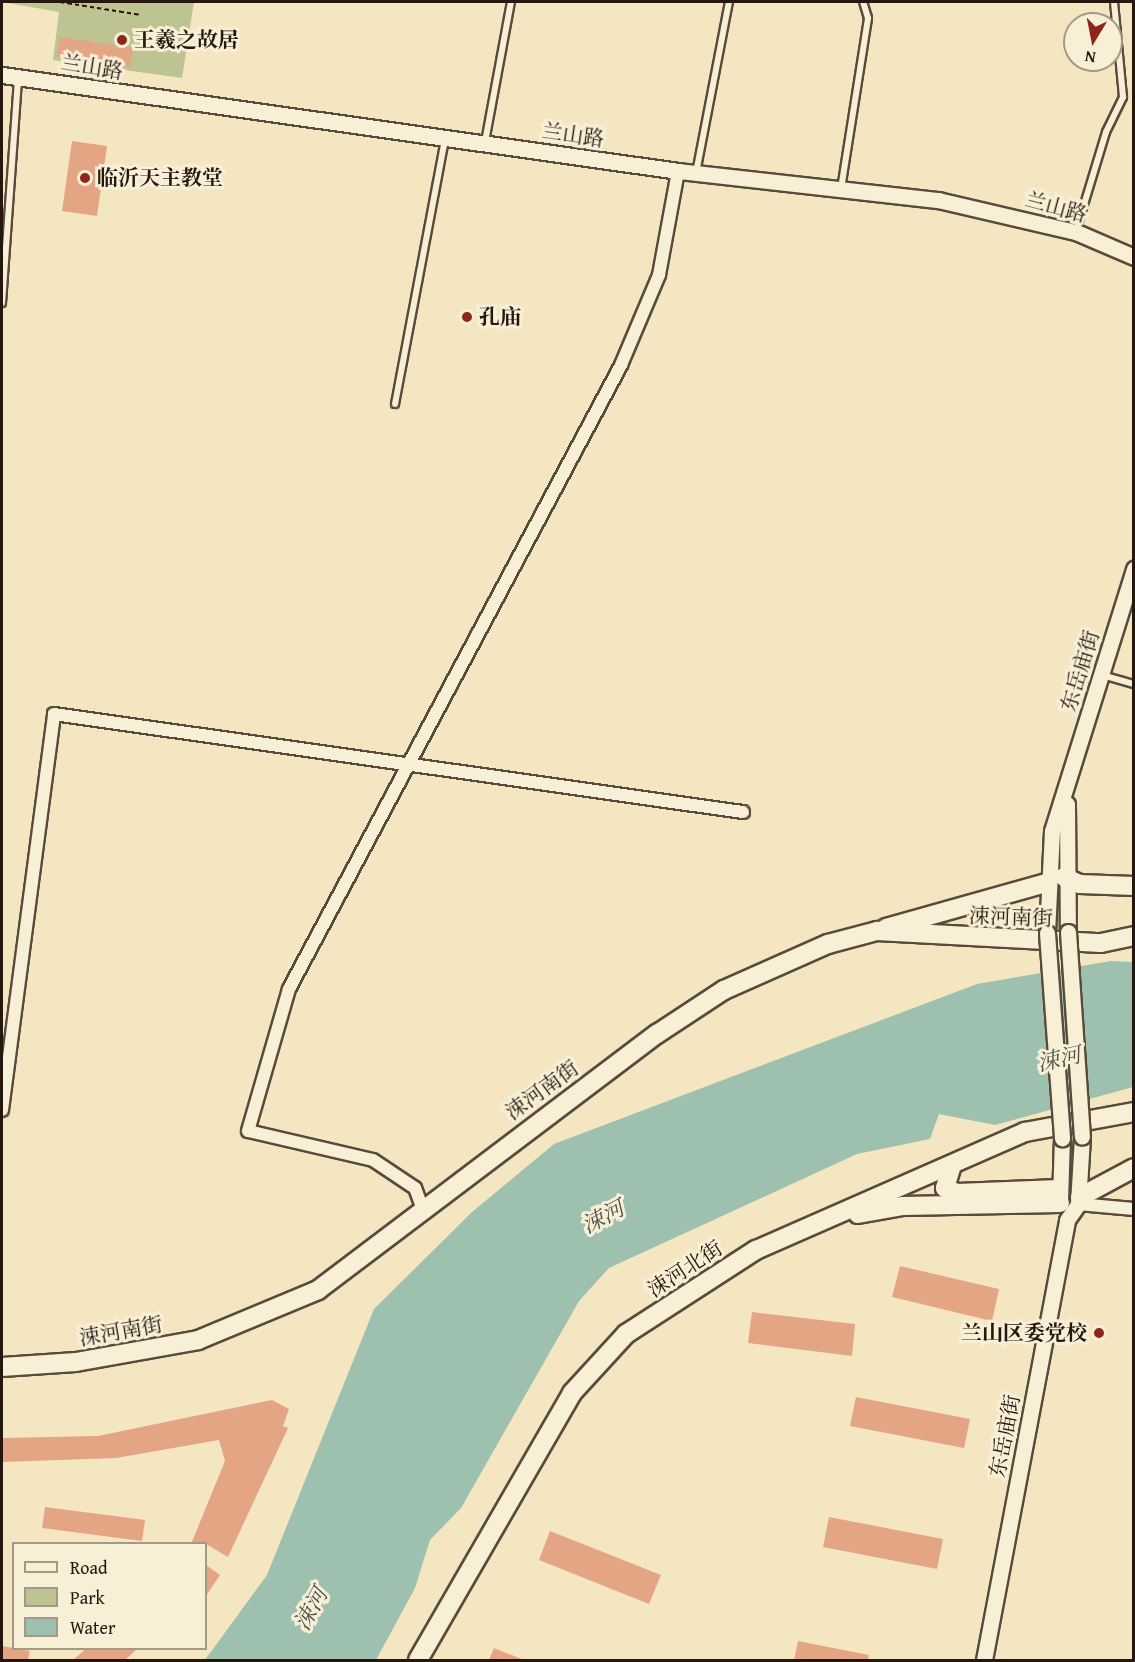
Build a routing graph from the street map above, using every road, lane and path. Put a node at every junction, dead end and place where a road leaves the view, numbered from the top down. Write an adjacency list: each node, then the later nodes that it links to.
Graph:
1 (60, 2): 6 (path)
2 (511, 2): 10 (lane)
3 (729, 2): 12 (lane)
4 (863, 2): 13 (lane)
5 (1114, 2): 14 (lane)
6 (141, 15)
7 (2, 75): 8 (street, 兰山路)
8 (18, 77): 9 (street, 兰山路); 16 (lane)
9 (445, 139): 10 (street, 兰山路); 17 (lane)
10 (485, 144): 11 (street, 兰山路)
11 (678, 171): 12 (street, 兰山路); 21 (street)
12 (696, 173): 13 (street, 兰山路)
13 (841, 189): 14 (street, 兰山路)
14 (1076, 232): 15 (street, 兰山路)
15 (1134, 257)
16 (2, 303)
17 (395, 404)
18 (1134, 569): 19 (street, 东岳庙街)
19 (1101, 675): 20 (lane); 22 (street, 东岳庙街)
20 (1134, 684)
21 (412, 765): 23 (street); 31 (street); 38 (street)
22 (1068, 786): 24 (street, 东岳庙街); 26 (street, 东岳庙街)
23 (743, 812)
24 (1065, 885): 25 (main road); 27 (main road); 36 (street, 东岳庙街, bridge)
25 (1134, 886)
26 (1046, 889): 29 (main road); 30 (main road); 37 (street, 东岳庙街, bridge)
27 (1134, 894)
28 (1134, 936): 29 (main road, 涑河南街)
29 (961, 937): 30 (main road, 涑河南街)
30 (828, 944): 38 (main road, 涑河南街)
31 (2, 1110)
32 (1134, 1112): 34 (main road, 涑河北街)
33 (1134, 1158): 36 (main road)
34 (952, 1165): 37 (main road); 40 (main road, 涑河北街)
35 (1134, 1168): 36 (main road)
36 (1080, 1195): 37 (street, 东岳庙街); 39 (street)
37 (1062, 1204): 40 (main road); 43 (street, 东岳庙街)
38 (422, 1207): 41 (main road, 涑河南街)
39 (1134, 1209)
40 (829, 1219): 42 (main road, 涑河北街)
41 (2, 1367)
42 (418, 1660)
43 (984, 1660)

